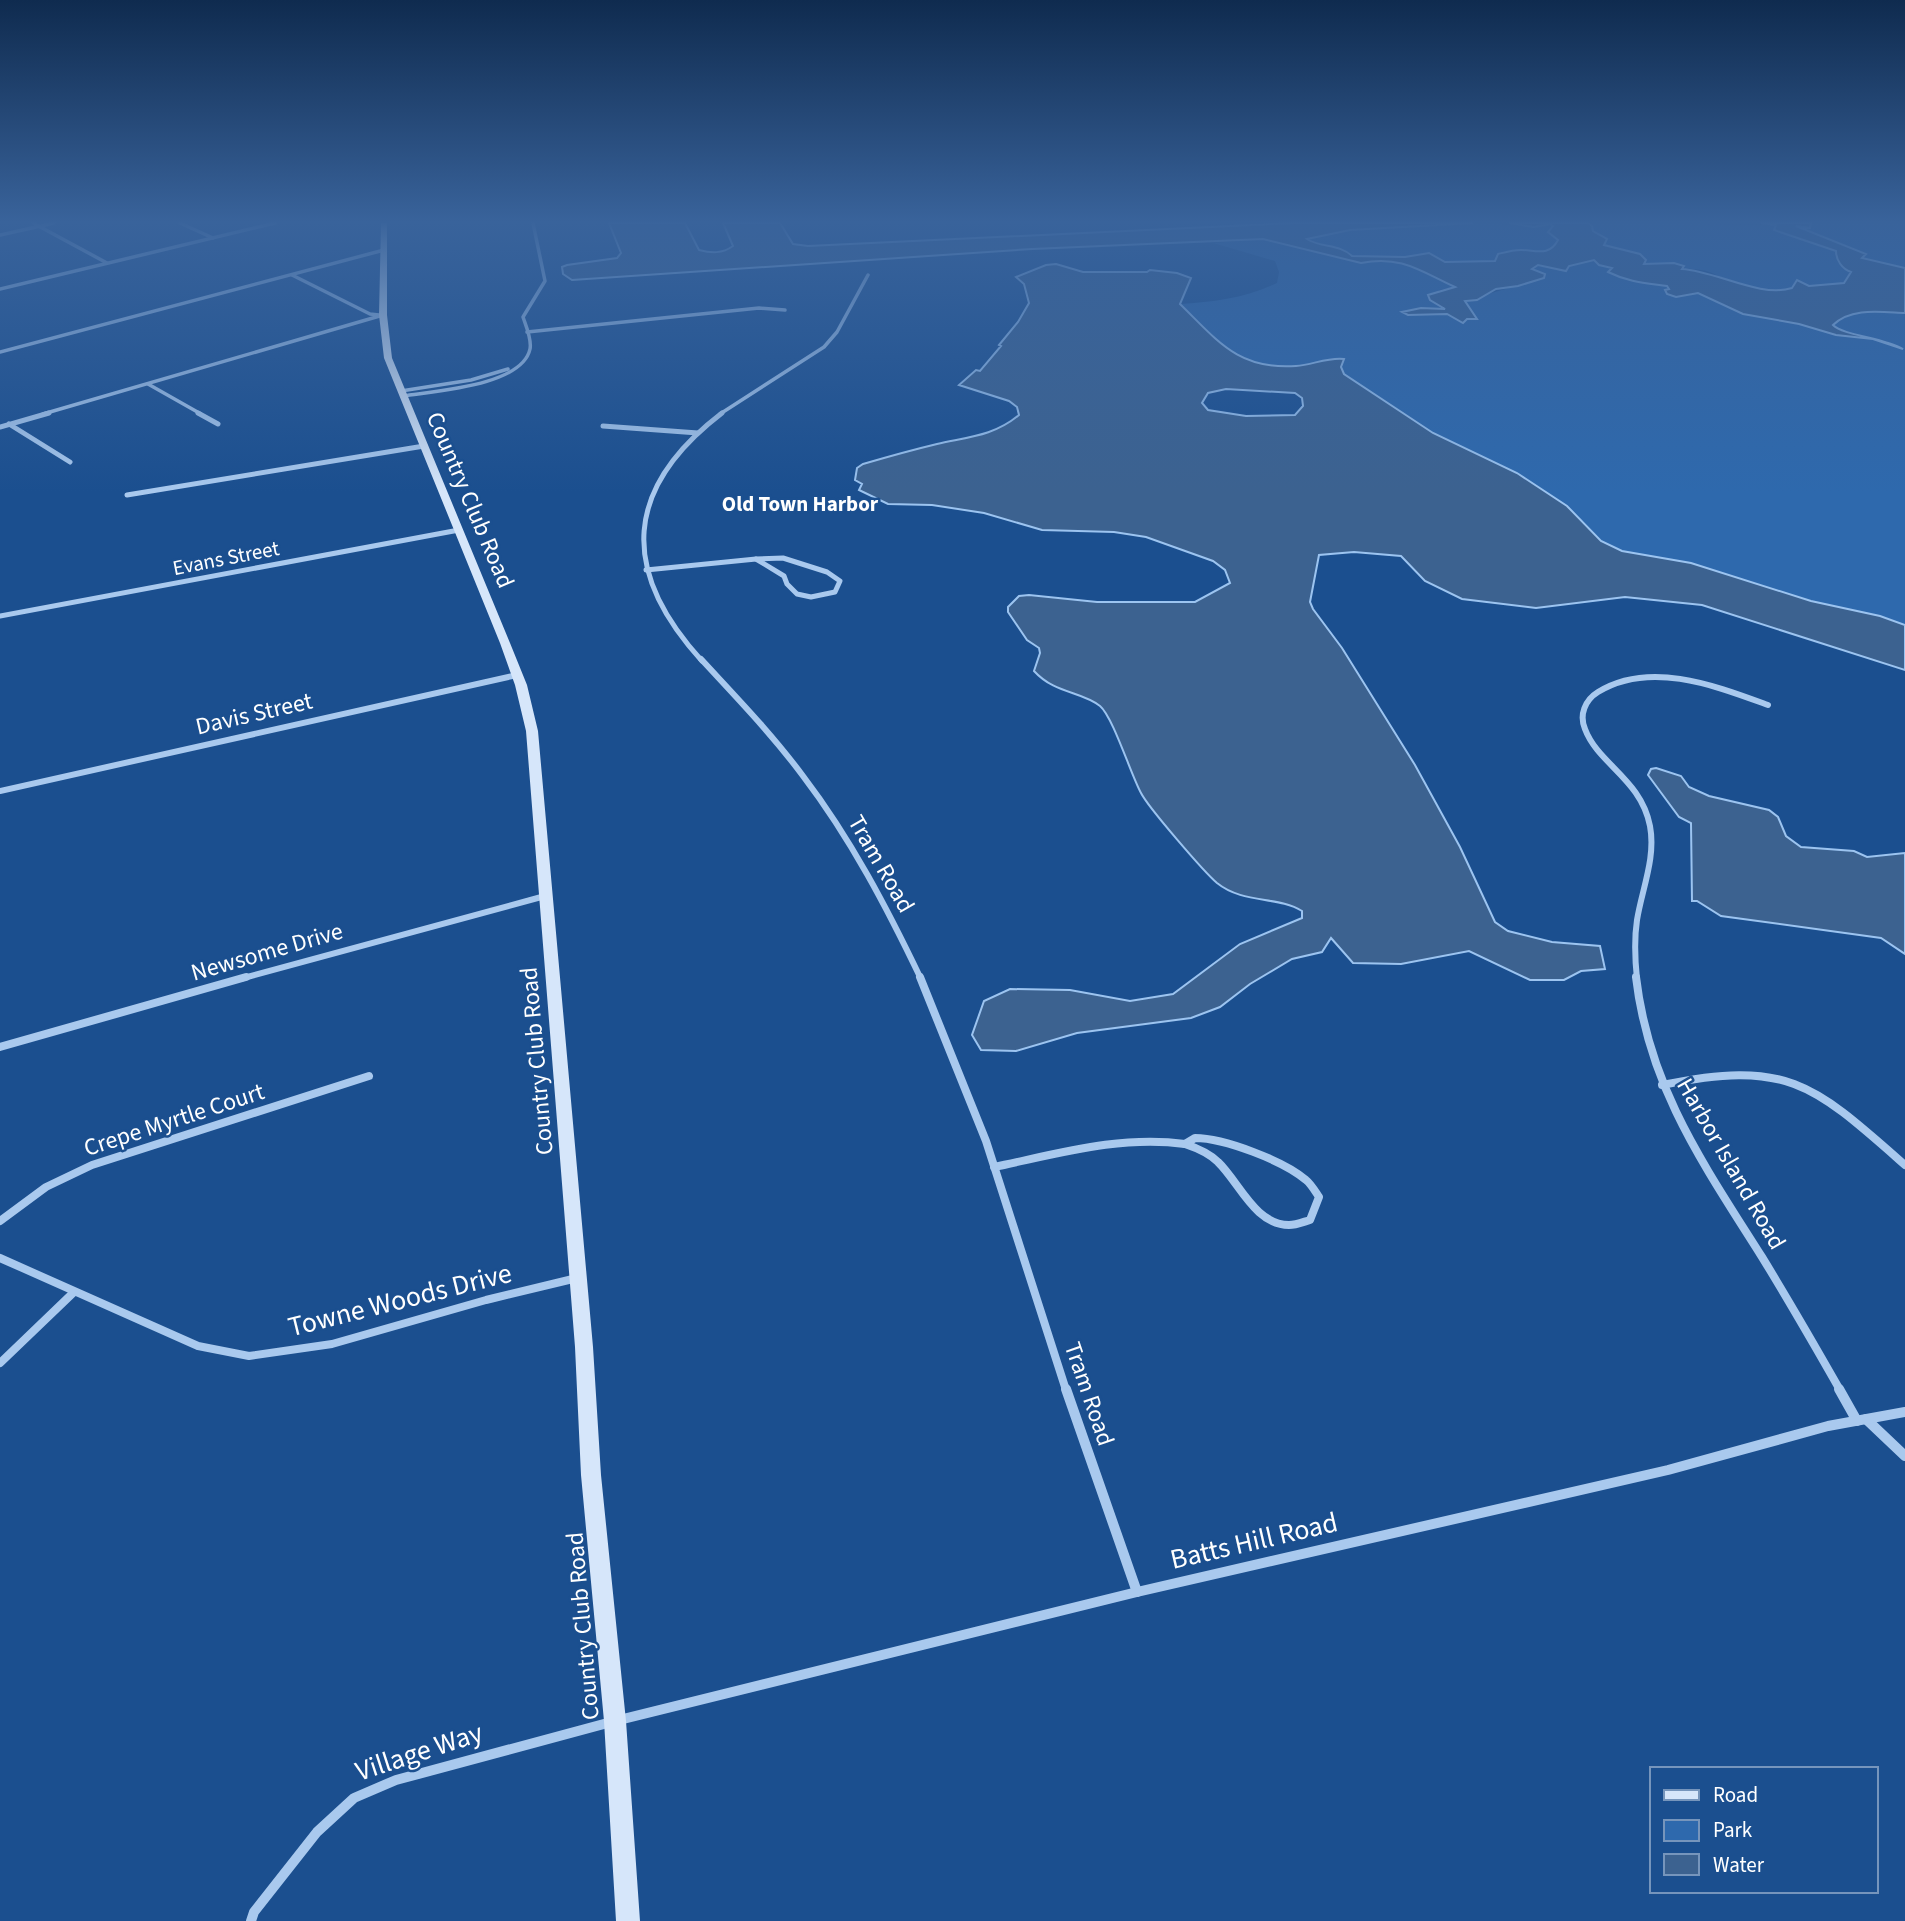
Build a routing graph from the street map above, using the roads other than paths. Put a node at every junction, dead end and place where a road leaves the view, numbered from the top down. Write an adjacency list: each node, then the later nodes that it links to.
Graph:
1 (149, 313): 8 (street)
2 (367, 313): 6 (street)
3 (525, 313): 7 (street)
4 (714, 313): 7 (street)
5 (845, 313): 15 (street, Tram Road)
6 (383, 315): 9 (street); 10 (street, Country Club Road)
7 (527, 332): 10 (street)
8 (0, 352)
9 (148, 384): 11 (street); 12 (street)
10 (402, 393): 16 (street, Country Club Road)
11 (9, 424): 14 (street); 17 (street)
12 (218, 424)
13 (603, 426): 15 (street)
14 (0, 427)
15 (698, 433): 21 (street, Tram Road)
16 (424, 446): 18 (street); 19 (street, Country Club Road)
17 (70, 462)
18 (127, 495)
19 (459, 530): 22 (street, Evans Street); 23 (street, Country Club Road)
20 (756, 559): 20 (street); 21 (street)
21 (646, 570): 32 (street, Tram Road)
22 (0, 616)
23 (517, 675): 25 (street, Davis Street); 26 (street, Country Club Road)
24 (1768, 705): 29 (street, Harbor Island Road)
25 (0, 791)
26 (546, 896): 27 (street, Newsome Drive); 35 (street, Country Club Road)
27 (0, 1047)
28 (369, 1076): 33 (street, Crepe Myrtle Court)
29 (1662, 1084): 31 (street); 39 (street, Harbor Island Road)
30 (1185, 1144): 30 (street); 32 (street)
31 (1905, 1165)
32 (994, 1167): 41 (street, Tram Road)
33 (0, 1220)
34 (0, 1258): 36 (street, Towne Woods Drive)
35 (577, 1278): 36 (street, Towne Woods Drive); 42 (street, Country Club Road)
36 (74, 1292): 37 (street)
37 (0, 1363)
38 (1905, 1412): 39 (street, Batts Hill Road)
39 (1861, 1420): 40 (street, Harbor Island Road); 41 (street, Batts Hill Road)
40 (1905, 1456)
41 (1137, 1592): 42 (street, Batts Hill Road)
42 (615, 1721): 43 (street, Village Way); 44 (street, Country Club Road)
43 (251, 1921)
44 (628, 1921)

